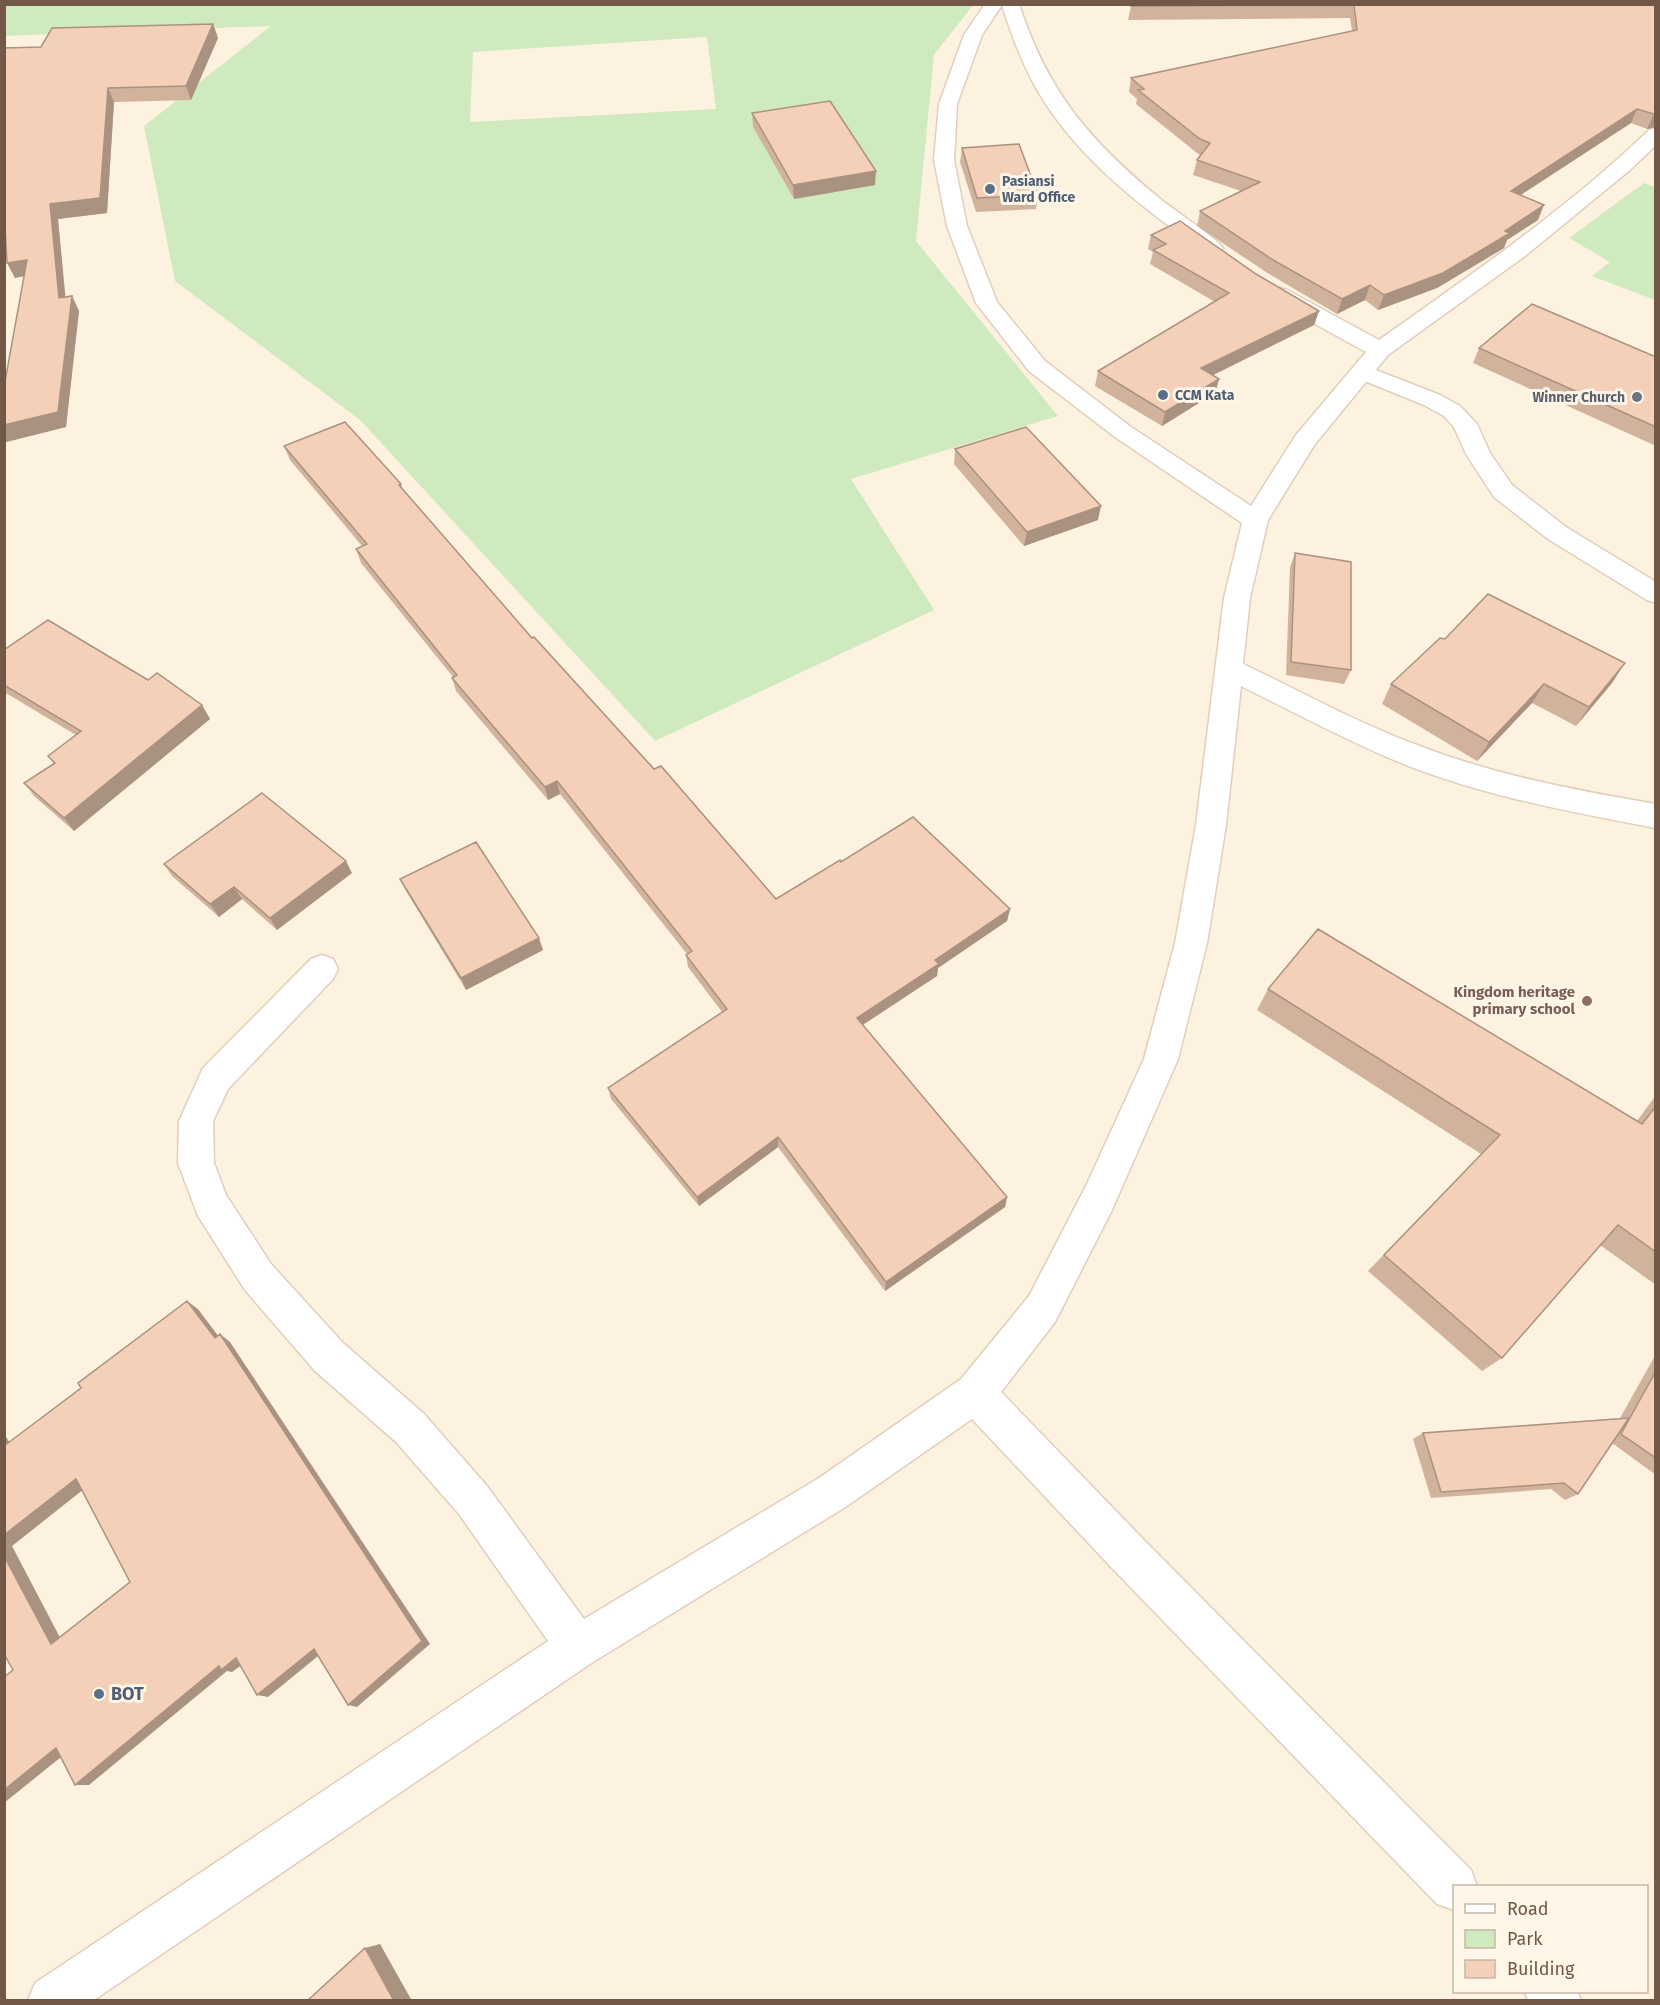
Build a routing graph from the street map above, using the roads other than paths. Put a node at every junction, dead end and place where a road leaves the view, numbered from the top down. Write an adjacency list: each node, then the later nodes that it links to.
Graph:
1 (994, 4): 8 (street)
2 (1010, 4): 4 (street)
3 (1656, 134): 6 (street)
4 (1225, 257)
5 (1263, 284): 6 (street)
6 (1380, 350): 7 (street)
7 (1363, 372): 8 (street); 9 (street)
8 (1255, 520): 10 (street)
9 (1656, 594)
10 (1230, 669): 11 (street); 13 (street)
11 (1656, 816)
12 (322, 969): 14 (street)
13 (975, 1393): 14 (street); 15 (street)
14 (578, 1647): 16 (street)
15 (1453, 1885)
16 (52, 2001)

